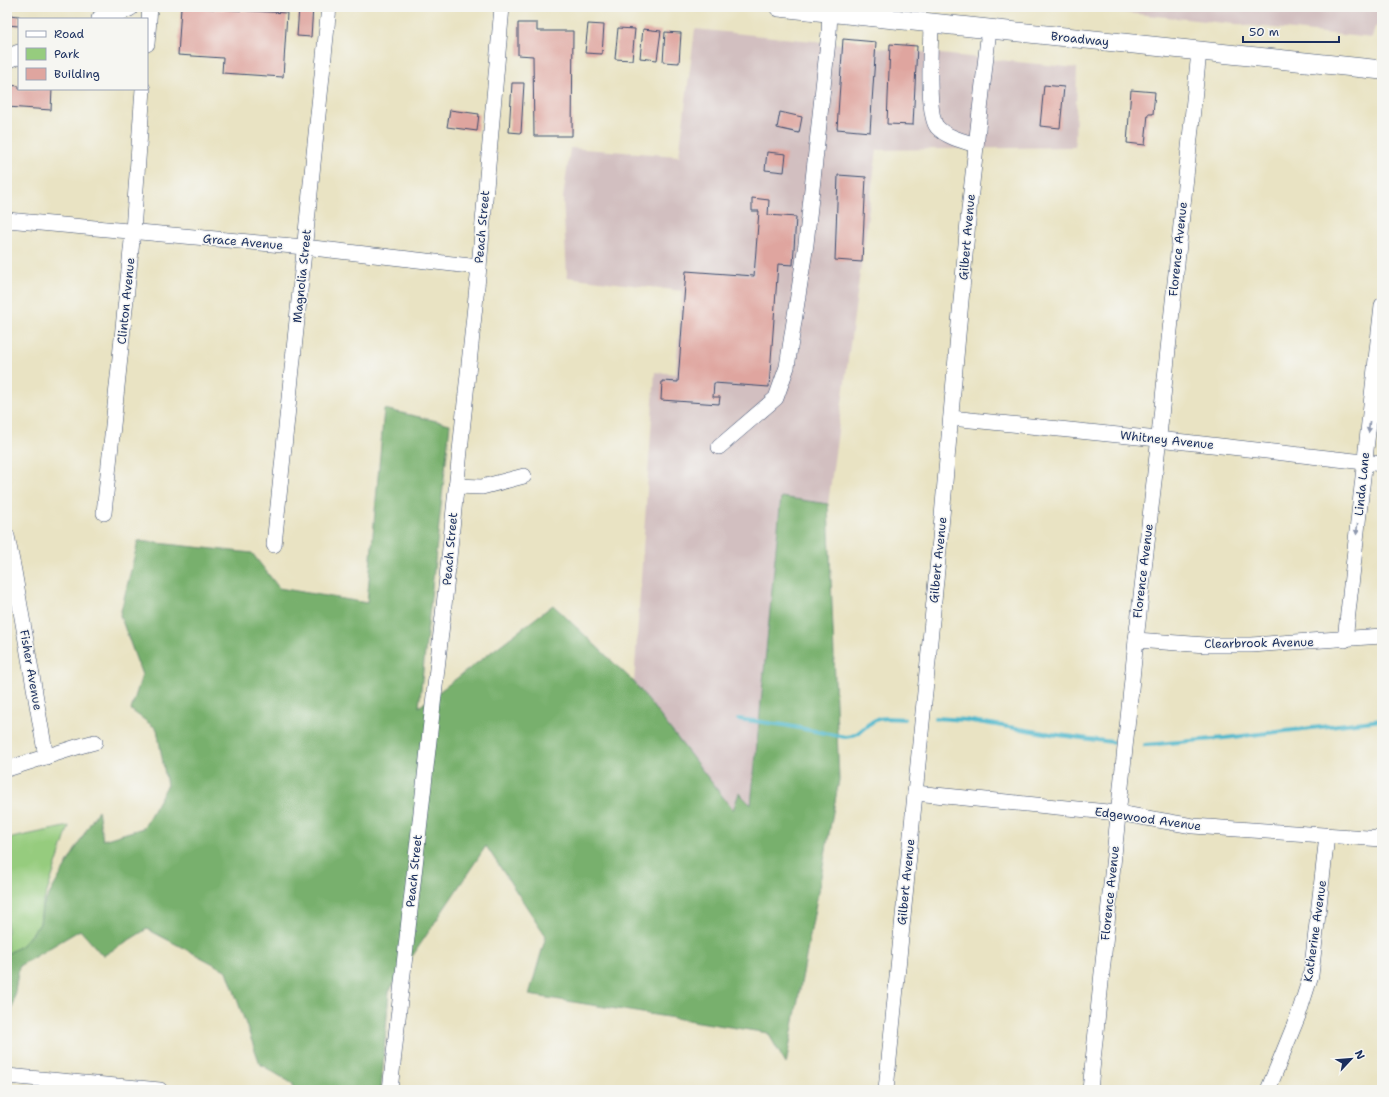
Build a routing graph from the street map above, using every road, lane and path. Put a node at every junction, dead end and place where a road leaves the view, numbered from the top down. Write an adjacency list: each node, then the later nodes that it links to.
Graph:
1 (129, 7): 8 (main road)
2 (150, 7): 11 (street)
3 (329, 7): 20 (street, Magnolia Street)
4 (502, 7): 21 (street, Peach Street)
5 (779, 7): 7 (main road, Broadway)
6 (854, 11): 7 (main road, Broadway); 9 (main road, Broadway)
7 (830, 12): 25 (street)
8 (103, 18)
9 (931, 23): 10 (main road, Broadway); 17 (street)
10 (988, 29): 12 (main road, Broadway); 17 (street, Gilbert Avenue)
11 (148, 32)
12 (1199, 52): 15 (main road, Broadway); 24 (street, Florence Avenue)
13 (18, 54): 14 (main road)
14 (7, 59)
15 (1382, 70)
16 (143, 90): 19 (street, Clinton Avenue)
17 (976, 145): 23 (street, Gilbert Avenue)
18 (7, 220): 19 (street, Grace Avenue)
19 (133, 231): 20 (street, Grace Avenue); 30 (street, Clinton Avenue)
20 (304, 247): 21 (street, Grace Avenue); 32 (street, Magnolia Street)
21 (479, 267): 29 (street, Peach Street)
22 (1382, 305): 26 (street, Linda Lane, one-way to 26)
23 (951, 418): 24 (street, Whitney Avenue); 40 (street, Gilbert Avenue)
24 (1158, 439): 26 (street, Whitney Avenue); 35 (street, Florence Avenue)
25 (719, 447)
26 (1365, 462): 27 (street, Whitney Avenue); 36 (street, Linda Lane, one-way to 36)
27 (1382, 464)
28 (524, 476): 29 (street)
29 (456, 486): 47 (street, Peach Street)
30 (104, 513)
31 (7, 536): 33 (street, Fisher Avenue)
32 (274, 545)
33 (11, 572): 38 (street, Fisher Avenue)
34 (1382, 636): 36 (street, Clearbrook Avenue)
35 (1136, 640): 36 (street, Clearbrook Avenue); 41 (street, Florence Avenue)
36 (1345, 640)
37 (95, 742): 38 (street)
38 (46, 757): 39 (street)
39 (7, 769)
40 (915, 793): 41 (street, Edgewood Avenue); 48 (street, Gilbert Avenue)
41 (1118, 813): 42 (street, Edgewood Avenue); 49 (street, Florence Avenue)
42 (1327, 836): 43 (street, Edgewood Avenue); 45 (street, Katherine Avenue)
43 (1382, 839)
44 (7, 1076): 46 (street)
45 (1273, 1088)
46 (160, 1090)
47 (390, 1090)
48 (886, 1090)
49 (1090, 1090)

